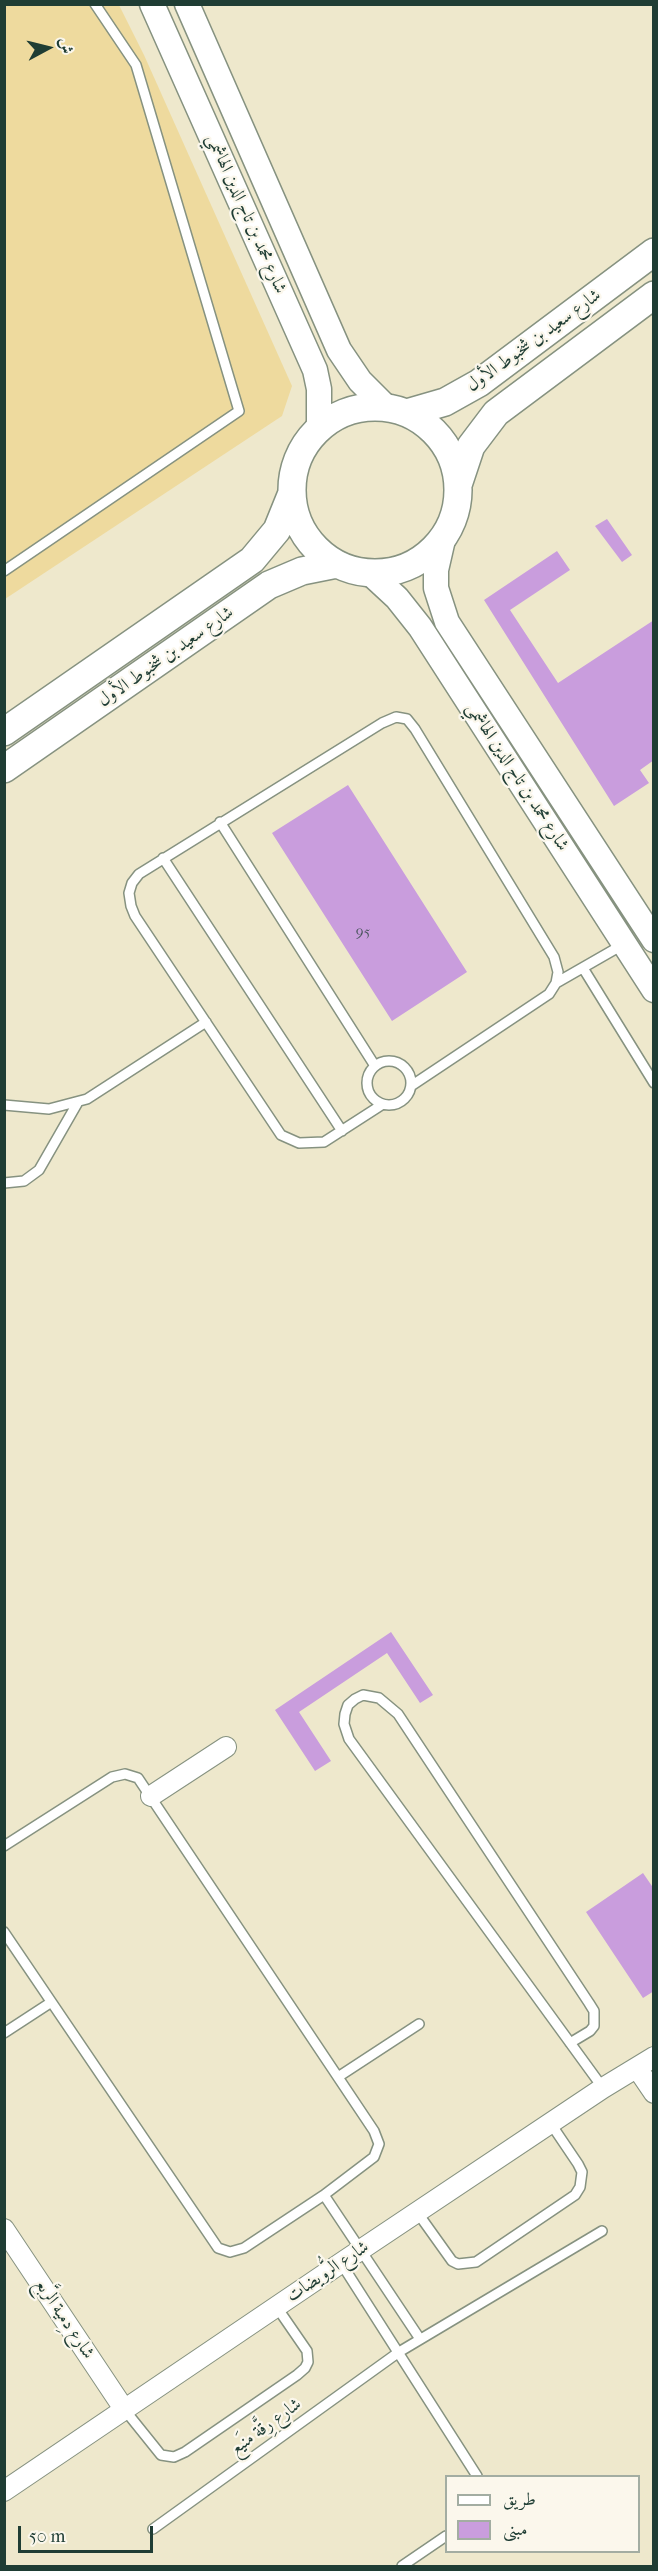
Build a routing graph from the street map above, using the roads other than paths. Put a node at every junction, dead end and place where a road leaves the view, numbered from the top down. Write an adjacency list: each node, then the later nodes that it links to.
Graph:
1 (95, 4): 12 (lane)
2 (152, 4): 7 (street, شارع محمد بن تاج الدين الهاشمي)
3 (187, 4): 6 (street, شارع محمد بن تاج الدين الهاشمي)
4 (654, 252): 6 (main road, شارع سعيد بن شخبوط الأول)
5 (654, 295): 8 (main road, شارع سعيد بن شخبوط الأول)
6 (397, 410): 7 (main road); 8 (main road)
7 (319, 428): 9 (main road)
8 (457, 486): 10 (main road)
9 (292, 494): 11 (main road); 14 (main road, شارع سعيد بن شخبوط الأول)
10 (444, 535): 13 (main road); 18 (street, شارع محمد بن تاج الدين الهاشمي)
11 (337, 564): 13 (main road); 15 (main road, شارع سعيد بن شخبوط الأول)
12 (4, 571)
13 (370, 573): 19 (street, شارع محمد بن تاج الدين الهاشمي)
14 (4, 732)
15 (4, 770)
16 (220, 822): 17 (lane); 21 (lane); 24 (lane)
17 (163, 858): 23 (lane); 30 (lane)
18 (654, 940)
19 (624, 944): 20 (lane); 22 (street, شارع محمد بن تاج الدين الهاشمي)
20 (583, 968): 21 (lane); 25 (lane)
21 (556, 983): 26 (lane)
22 (654, 990)
23 (206, 1022): 27 (lane); 30 (lane)
24 (375, 1066): 26 (lane); 28 (lane)
25 (654, 1083)
26 (411, 1086): 28 (lane)
27 (78, 1102): 29 (lane); 31 (lane)
28 (383, 1104): 30 (lane)
29 (4, 1105)
30 (342, 1131)
31 (4, 1183)
32 (226, 1747): 33 (street)
33 (151, 1796): 34 (lane); 41 (lane)
34 (4, 1846)
35 (4, 1932): 36 (lane)
36 (50, 2002): 38 (lane); 45 (lane)
37 (419, 2024): 41 (lane)
38 (4, 2033)
39 (570, 2043): 39 (lane); 42 (lane)
40 (645, 2062): 42 (street, شارع الرُّويضات); 43 (street)
41 (338, 2077): 45 (lane)
42 (603, 2088): 44 (street, شارع الرُّويضات)
43 (654, 2093)
44 (551, 2124): 46 (street, شارع الرُّويضات); 46 (lane)
45 (324, 2195): 49 (lane)
46 (417, 2212): 49 (street, شارع الرُّويضات)
47 (4, 2229): 54 (street, شارع دِمية الرَّبع)
48 (602, 2230): 52 (lane, شارع رِقَّة منَيع)
49 (360, 2250): 50 (street, شارع الرُّويضات); 52 (lane)
50 (341, 2263): 51 (street, شارع الرُّويضات); 53 (lane)
51 (276, 2306): 54 (street, شارع الرُّويضات); 54 (lane)
52 (420, 2338): 53 (lane, شارع رِقَّة منَيع)
53 (399, 2352): 55 (lane); 57 (lane, شارع رِقَّة منَيع)
54 (124, 2409): 56 (street, شارع الرُّويضات)
55 (476, 2475)
56 (4, 2491)
57 (153, 2529)
58 (445, 2537): 59 (lane)
59 (402, 2566)

